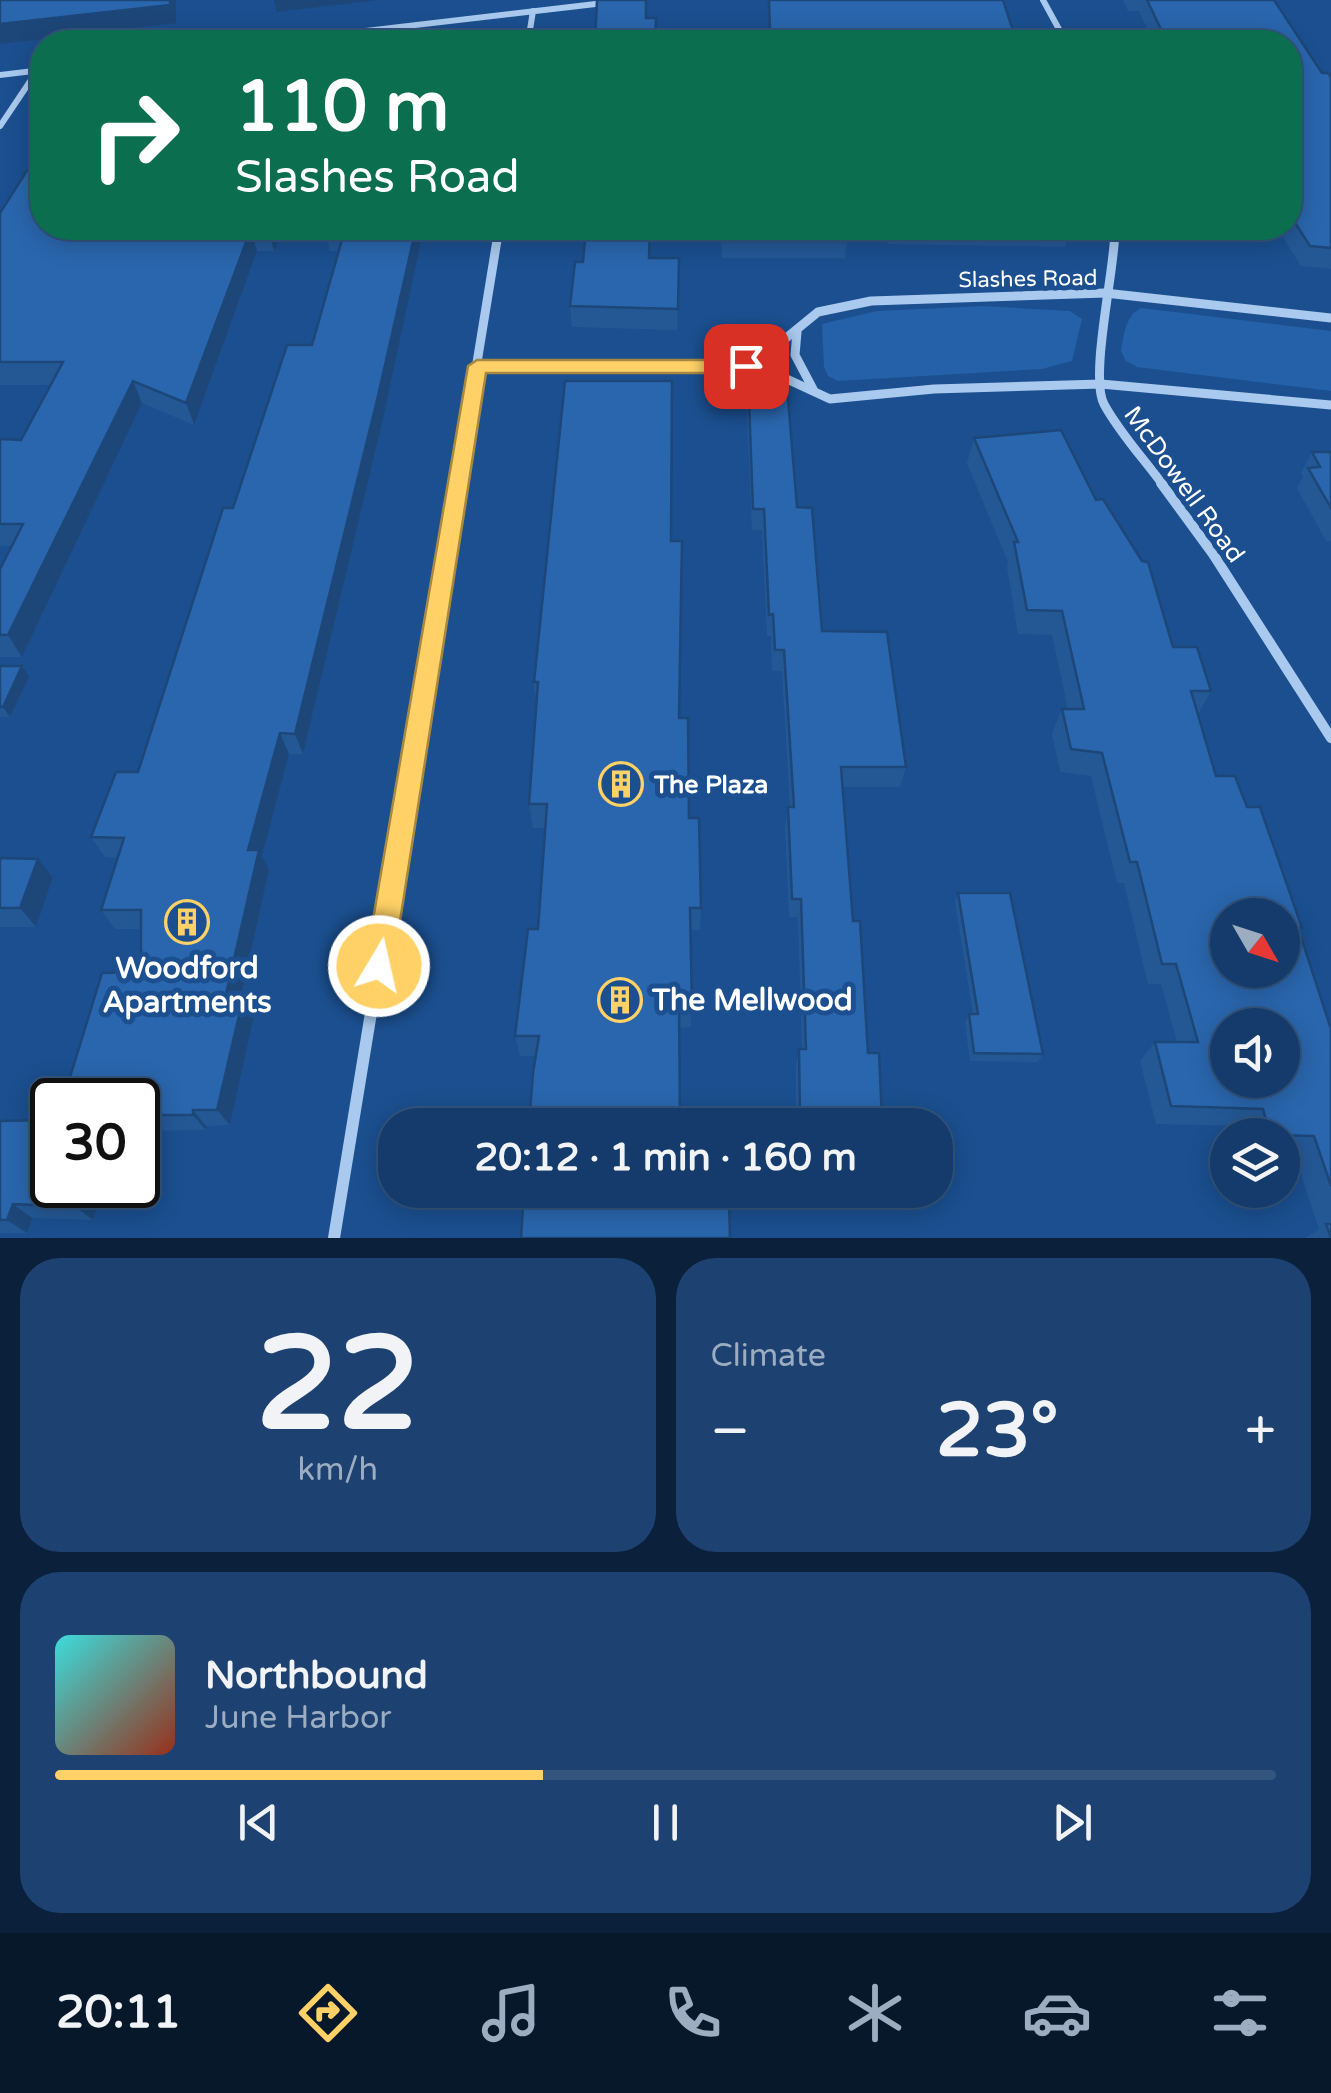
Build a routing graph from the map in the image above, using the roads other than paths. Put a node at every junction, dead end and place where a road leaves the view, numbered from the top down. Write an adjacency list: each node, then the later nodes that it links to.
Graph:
1 (630, 0): 3 (street)
2 (1043, 0): 6 (street)
3 (533, 11): 4 (street); 5 (street)
4 (373, 30)
5 (530, 30)
6 (1059, 30)
7 (30, 71): 8 (street)
8 (0, 75)
9 (30, 84): 10 (street)
10 (0, 126)
11 (497, 240): 16 (street)
12 (1115, 240): 13 (street, McDowell Road)
13 (1105, 293): 14 (street, Slashes Road); 15 (street, Slashes Road); 18 (street, McDowell Road)
14 (1331, 318)
15 (800, 326): 17 (street, Slashes Road); 19 (street)
16 (477, 366): 17 (street); 22 (street)
17 (746, 366): 19 (street)
18 (1101, 384): 19 (street); 20 (street); 21 (street, McDowell Road)
19 (816, 394)
20 (1331, 405)
21 (1331, 738)
22 (334, 1238)

